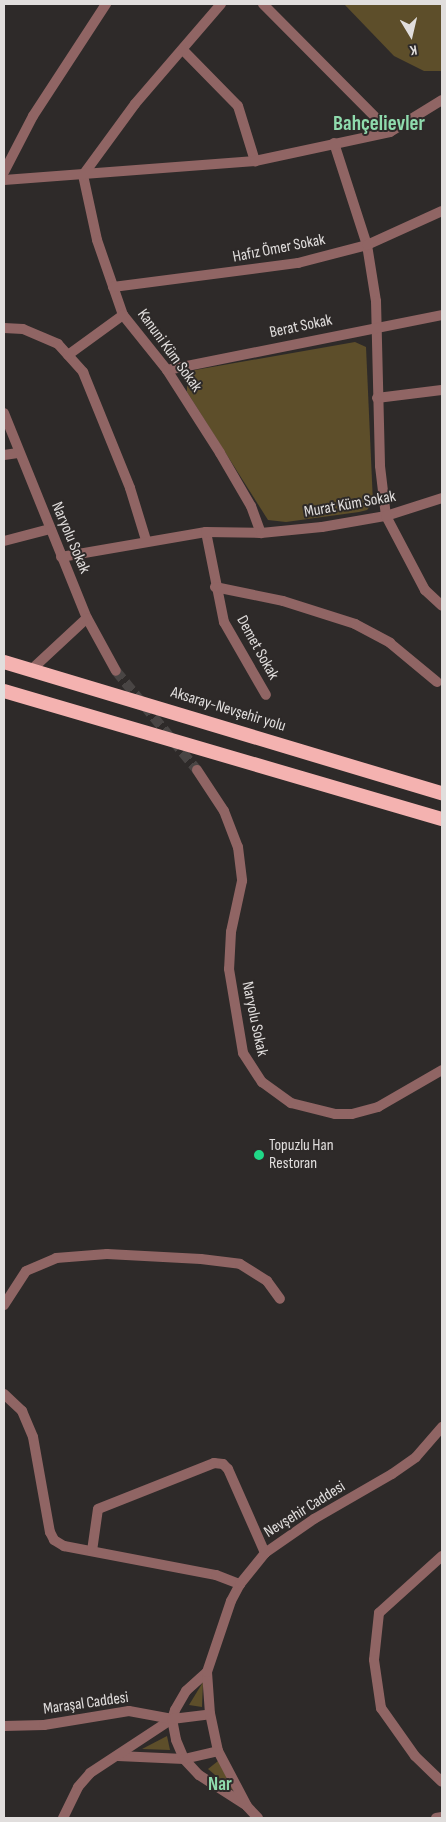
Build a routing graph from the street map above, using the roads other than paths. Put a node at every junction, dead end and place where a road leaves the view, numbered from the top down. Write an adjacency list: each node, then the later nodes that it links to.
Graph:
1 (106, 4): 9 (street)
2 (221, 4): 4 (street)
3 (263, 4): 6 (street)
4 (184, 50): 8 (street); 10 (street)
5 (442, 100): 6 (street)
6 (390, 132): 7 (street)
7 (334, 143): 8 (street); 13 (street)
8 (255, 160): 10 (street)
9 (4, 172)
10 (83, 175): 11 (street); 14 (street, Kanuni Küm Sokak)
11 (4, 180)
12 (442, 211): 13 (street, Hafız Ömer Sokak)
13 (367, 245): 14 (street, Hafız Ömer Sokak); 17 (street)
14 (113, 287): 15 (street, Kanuni Küm Sokak)
15 (123, 315): 19 (street); 20 (street, Kanuni Küm Sokak)
16 (442, 315): 17 (street, Berat Sokak)
17 (374, 327): 20 (street, Berat Sokak); 22 (street)
18 (4, 328): 19 (street)
19 (68, 355): 31 (street)
20 (167, 370): 30 (street, Kanuni Küm Sokak)
21 (442, 390): 22 (street)
22 (377, 398): 27 (street)
23 (4, 413): 24 (street, Naryolu Sokak)
24 (18, 453): 25 (street); 28 (street, Naryolu Sokak)
25 (4, 456)
26 (442, 498): 27 (street, Murat Küm Sokak)
27 (386, 516): 30 (street, Murat Küm Sokak); 35 (street)
28 (50, 529): 32 (street); 33 (street, Naryolu Sokak)
29 (206, 532): 30 (street, Murat Küm Sokak); 31 (street, Murat Küm Sokak); 34 (street, Demet Sokak)
30 (261, 533)
31 (146, 540): 33 (street, Murat Küm Sokak)
32 (4, 541)
33 (61, 557): 36 (street, Naryolu Sokak)
34 (215, 587): 40 (street); 42 (street, Demet Sokak)
35 (442, 606)
36 (87, 618): 38 (street); 39 (street, Naryolu Sokak)
37 (4, 662): 38 (highway, Aksaray-Nevşehir yolu)
38 (31, 670): 44 (highway, Aksaray-Nevşehir yolu)
39 (116, 671)
40 (437, 682)
41 (4, 691): 45 (highway)
42 (266, 695)
43 (197, 770): 46 (street, Naryolu Sokak)
44 (442, 793)
45 (442, 819)
46 (442, 1070)
47 (280, 1299): 48 (street)
48 (4, 1305)
49 (4, 1394): 51 (street)
50 (442, 1427): 52 (street, Nevşehir Caddesi)
51 (92, 1551): 52 (street); 54 (street)
52 (265, 1552): 54 (street, Nevşehir Caddesi)
53 (442, 1556): 62 (street)
54 (240, 1584): 55 (street, Nevşehir Caddesi)
55 (207, 1672): 56 (street, Nevşehir Caddesi); 57 (street, Nevşehir Caddesi)
56 (210, 1714): 57 (street); 59 (street, Nevşehir Caddesi)
57 (172, 1718): 58 (street, Maraşal Caddesi); 60 (street); 61 (street)
58 (4, 1726)
59 (218, 1751): 61 (street); 63 (street, Nevşehir Caddesi)
60 (118, 1756): 61 (street); 65 (street)
61 (184, 1759): 63 (street)
62 (442, 1782)
63 (247, 1806): 66 (street)
64 (442, 1817): 67 (street)
65 (62, 1818)
66 (258, 1818)
67 (436, 1818)

